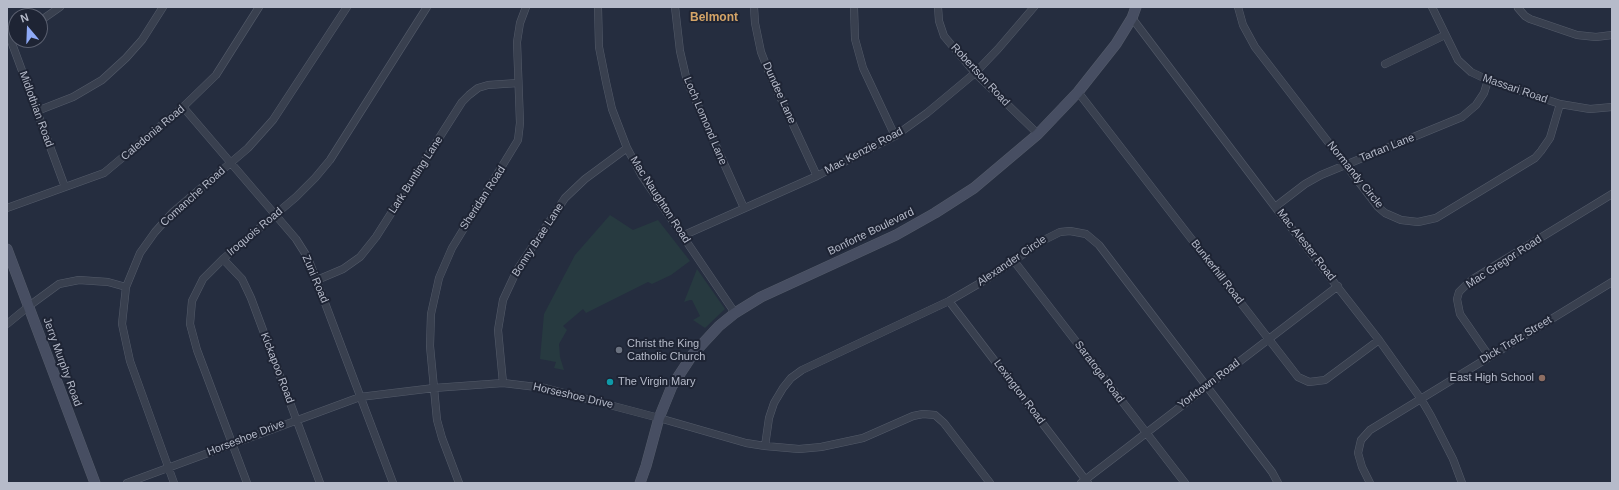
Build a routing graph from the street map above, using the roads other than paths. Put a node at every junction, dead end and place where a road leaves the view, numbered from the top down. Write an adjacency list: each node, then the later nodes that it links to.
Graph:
1 (60, 7): 17 (street)
2 (163, 7): 30 (street)
3 (259, 7): 28 (street, Caledonia Road)
4 (347, 7): 34 (street, Comanche Road)
5 (427, 7): 42 (street, Iroquois Road)
6 (526, 7): 25 (street, Sheridan Road)
7 (598, 7): 33 (street, Mac Naughton Road)
8 (675, 7): 41 (street, Loch Lomond Lane)
9 (754, 7): 36 (street, Dundee Lane)
10 (854, 7): 32 (street)
11 (938, 7): 23 (street, Robertson Road)
12 (1034, 7): 23 (street, Mac Kenzie Road)
13 (1136, 7): 18 (main road, Bonforte Boulevard)
14 (1238, 7): 35 (street, Normandy Circle)
15 (1432, 7): 19 (street, Massari Road)
16 (1518, 8): 20 (street)
17 (48, 15)
18 (1132, 18): 26 (main road, Bonforte Boulevard); 39 (street, Mac Alester Road)
19 (1445, 35): 22 (street); 24 (street, Massari Road)
20 (1612, 35)
21 (14, 48): 30 (street, Midlothian Road)
22 (1385, 64)
23 (975, 73): 31 (street, Robertson Road); 32 (street, Mac Kenzie Road)
24 (1488, 80): 27 (street, Massari Road); 35 (street, Tartan Lane)
25 (518, 83): 47 (street, Lark Bunting Lane); 60 (street, Sheridan Road)
26 (1078, 92): 31 (main road, Bonforte Boulevard); 55 (street, Bunkerhill Road)
27 (1560, 104): 29 (street, Massari Road); 35 (street, Normandy Circle)
28 (183, 107): 34 (street, Zuni Road); 37 (street, Caledonia Road)
29 (1612, 107)
30 (37, 111): 37 (street, Midlothian Road)
31 (1038, 134): 53 (main road, Bonforte Boulevard)
32 (895, 136): 36 (street, Mac Kenzie Road)
33 (627, 148): 43 (street, Mac Naughton Road); 58 (street, Bonny Brae Lane)
34 (231, 163): 42 (street, Zuni Road); 50 (street, Comanche Road)
35 (1345, 164): 39 (street, Tartan Lane)
36 (817, 176): 41 (street, Mac Kenzie Road)
37 (65, 187): 40 (street, Caledonia Road)
38 (1612, 194): 57 (street, Mac Gregor Road)
39 (1275, 207): 49 (street, Mac Alester Road)
40 (7, 208)
41 (744, 208): 43 (street, Mac Kenzie Road)
42 (276, 215): 45 (street, Iroquois Road); 47 (street, Zuni Road)
43 (682, 236): 53 (street, Mac Naughton Road)
44 (7, 249): 52 (main road, Jerry Murphy Road)
45 (223, 259): 64 (street, Kickapoo Road); 66 (street, Iroquois Road)
46 (1014, 261): 51 (street, Alexander Circle); 59 (street, Alexander Circle); 65 (street, Saratoga Road)
47 (317, 280): 61 (street, Zuni Road)
48 (1612, 282): 57 (street, Dick Trefz Street)
49 (1338, 286): 55 (street, Yorktown Road); 56 (street, Mac Alester Road)
50 (126, 287): 52 (street); 68 (street, Comanche Road)
51 (949, 301): 67 (street, Alexander Circle); 69 (street, Lexington Road)
52 (28, 306): 54 (street); 70 (main road, Jerry Murphy Road)
53 (735, 313): 63 (main road, Bonforte Boulevard)
54 (7, 324)
55 (1269, 339): 56 (street, Bunkerhill Road); 59 (street, Yorktown Road)
56 (1379, 340): 62 (street, Mac Alester Road)
57 (1489, 356): 62 (street, Dick Trefz Street)
58 (503, 384): 60 (street, Horseshoe Drive); 63 (street, Horseshoe Drive)
59 (1206, 386): 65 (street, Yorktown Road); 80 (street, Alexander Circle)
60 (434, 388): 61 (street, Horseshoe Drive); 76 (street, Sheridan Road)
61 (360, 397): 64 (street, Horseshoe Drive); 75 (street, Zuni Road)
62 (1421, 399): 81 (street, Dick Trefz Street); 82 (street, Mac Alester Road)
63 (659, 418): 67 (street, Horseshoe Drive); 77 (main road, Bonforte Boulevard)
64 (296, 420): 66 (street, Horseshoe Drive); 74 (street, Kickapoo Road)
65 (1146, 432): 69 (street, Yorktown Road); 79 (street, Saratoga Road)
66 (232, 444): 68 (street, Horseshoe Drive); 73 (street, Iroquois Road)
67 (765, 446): 78 (street, Horseshoe Drive)
68 (168, 468): 71 (street, Horseshoe Drive); 72 (street, Comanche Road)
69 (1085, 482)
70 (95, 483)
71 (127, 483)
72 (174, 483)
73 (247, 483)
74 (320, 483)
75 (393, 483)
76 (458, 483)
77 (640, 483)
78 (990, 483)
79 (1185, 483)
80 (1278, 483)
81 (1370, 483)
82 (1462, 483)

